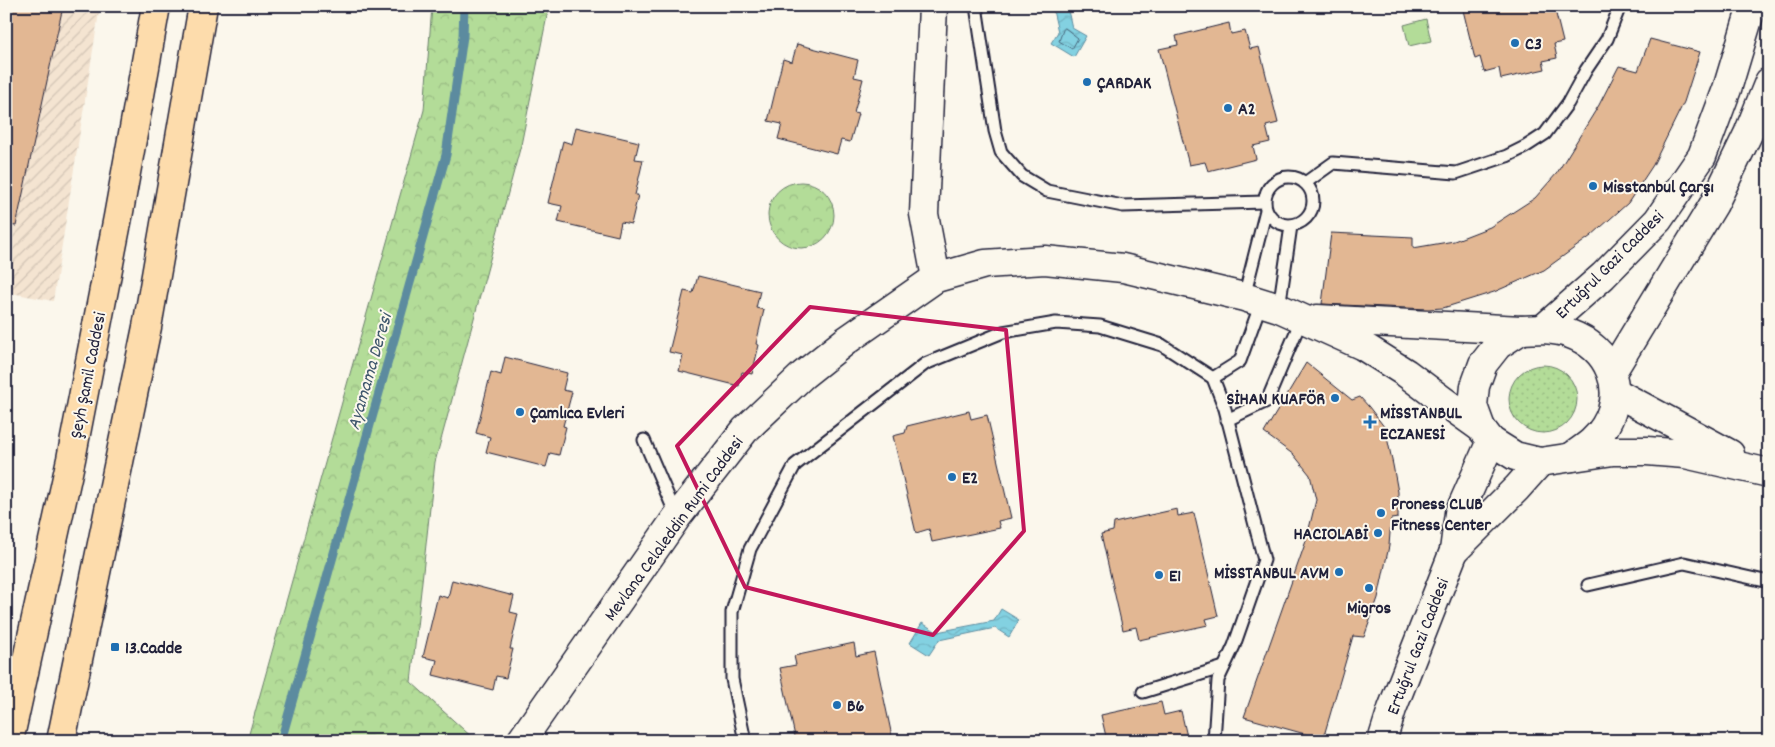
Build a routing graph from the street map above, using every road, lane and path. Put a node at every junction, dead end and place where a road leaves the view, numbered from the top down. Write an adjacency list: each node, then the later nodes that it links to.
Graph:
1 (156, 6): 27 (main road, Şeyh Şamil Caddesi)
2 (202, 6): 28 (main road)
3 (933, 6): 11 (street)
4 (976, 6): 9 (lane)
5 (1620, 6): 8 (lane)
6 (1752, 6): 13 (street, Ertuğrul Gazi Caddesi)
7 (1769, 82): 15 (street)
8 (1305, 183): 9 (lane); 10 (lane)
9 (1265, 206): 10 (lane); 12 (lane)
10 (1291, 226): 12 (lane)
11 (936, 278): 12 (street, Mevlana Celaleddin Rumi Caddesi); 21 (street, Mevlana Celaleddin Rumi Caddesi)
12 (1271, 306): 13 (street); 14 (lane); 16 (lane); 17 (street)
13 (1532, 329): 15 (street); 17 (street)
14 (1213, 378): 16 (lane); 30 (lane)
15 (1613, 382): 19 (street); 19 (street)
16 (1227, 420): 25 (lane)
17 (1486, 434): 20 (street); 22 (street)
18 (644, 440): 21 (lane)
19 (1570, 458): 20 (street)
20 (1540, 462): 22 (street)
21 (677, 517): 29 (street, Mevlana Celaleddin Rumi Caddesi)
22 (1454, 551): 32 (street, Ertuğrul Gazi Caddesi)
23 (1769, 582): 24 (lane)
24 (1588, 586)
25 (1224, 667): 26 (lane); 31 (lane)
26 (1143, 692)
27 (9, 741)
28 (61, 741)
29 (521, 741)
30 (745, 741)
31 (1214, 741)
32 (1382, 741)

